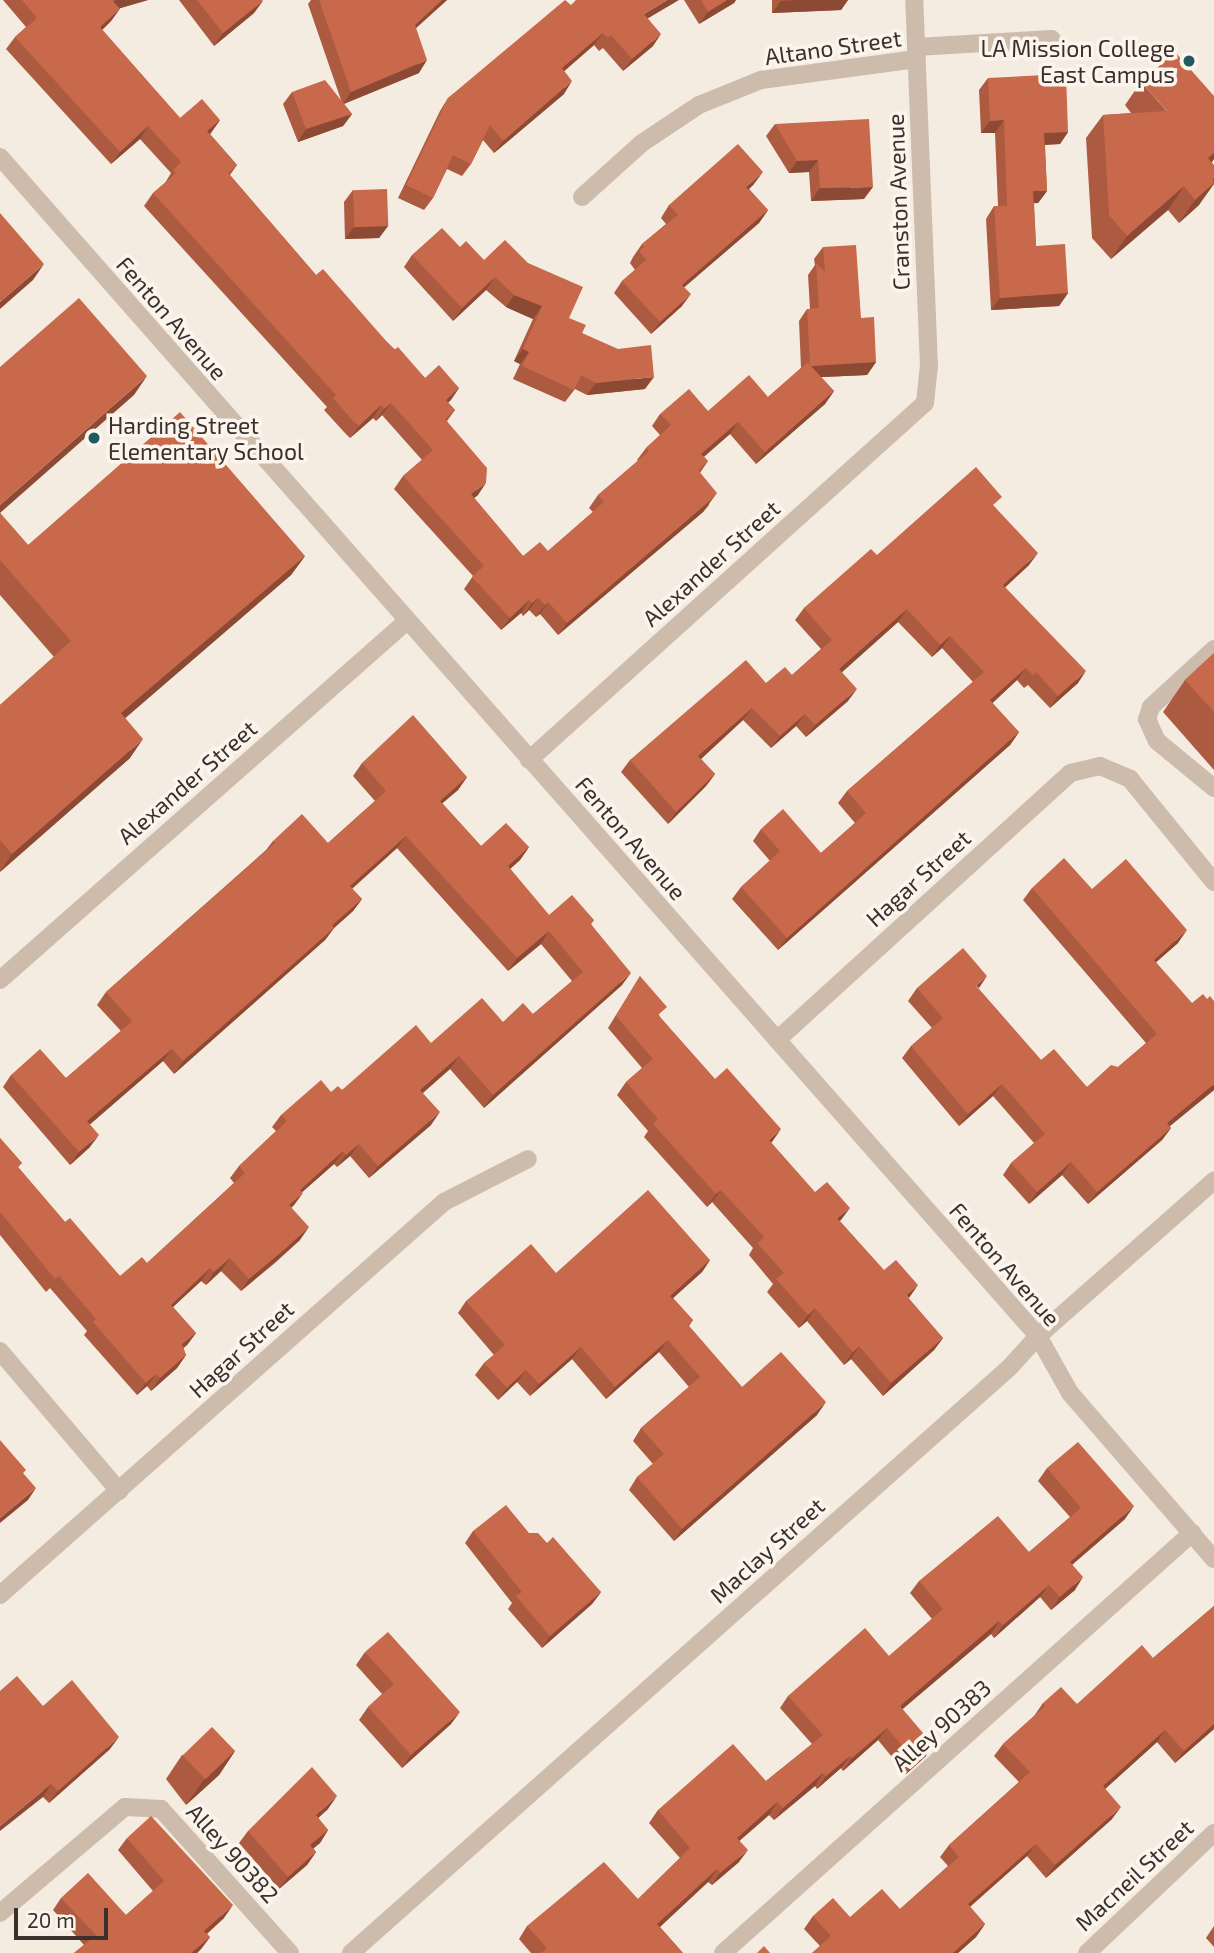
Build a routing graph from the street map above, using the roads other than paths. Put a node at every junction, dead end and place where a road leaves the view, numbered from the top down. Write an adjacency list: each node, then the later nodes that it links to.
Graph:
1 (914, 0): 3 (street, Cranston Avenue)
2 (1052, 39): 3 (street, Altano Street)
3 (917, 53): 5 (street, Altano Street); 6 (street, Cranston Avenue)
4 (0, 157): 7 (street, Fenton Avenue)
5 (582, 197)
6 (925, 403): 9 (street, Alexander Street)
7 (407, 621): 9 (street, Fenton Avenue); 12 (street, Alexander Street)
8 (1214, 649): 10 (street)
9 (529, 760): 13 (street, Fenton Avenue)
10 (1214, 788)
11 (1214, 882): 13 (street, Hagar Street)
12 (0, 980)
13 (777, 1040): 16 (street, Fenton Avenue)
14 (528, 1159): 18 (street, Hagar Street)
15 (1214, 1181): 16 (street, Maclay Street)
16 (1038, 1336): 19 (street, Fenton Avenue); 25 (street, Maclay Street)
17 (0, 1351): 18 (street)
18 (119, 1491): 21 (street, Hagar Street)
19 (1192, 1533): 20 (street, Fenton Avenue); 26 (street, Alley 90383)
20 (1214, 1559)
21 (0, 1595)
22 (1214, 1833): 27 (street, Macneil Street)
23 (0, 1913): 24 (street, Alley 90382)
24 (290, 1953)
25 (351, 1953)
26 (723, 1953)
27 (1087, 1953)

